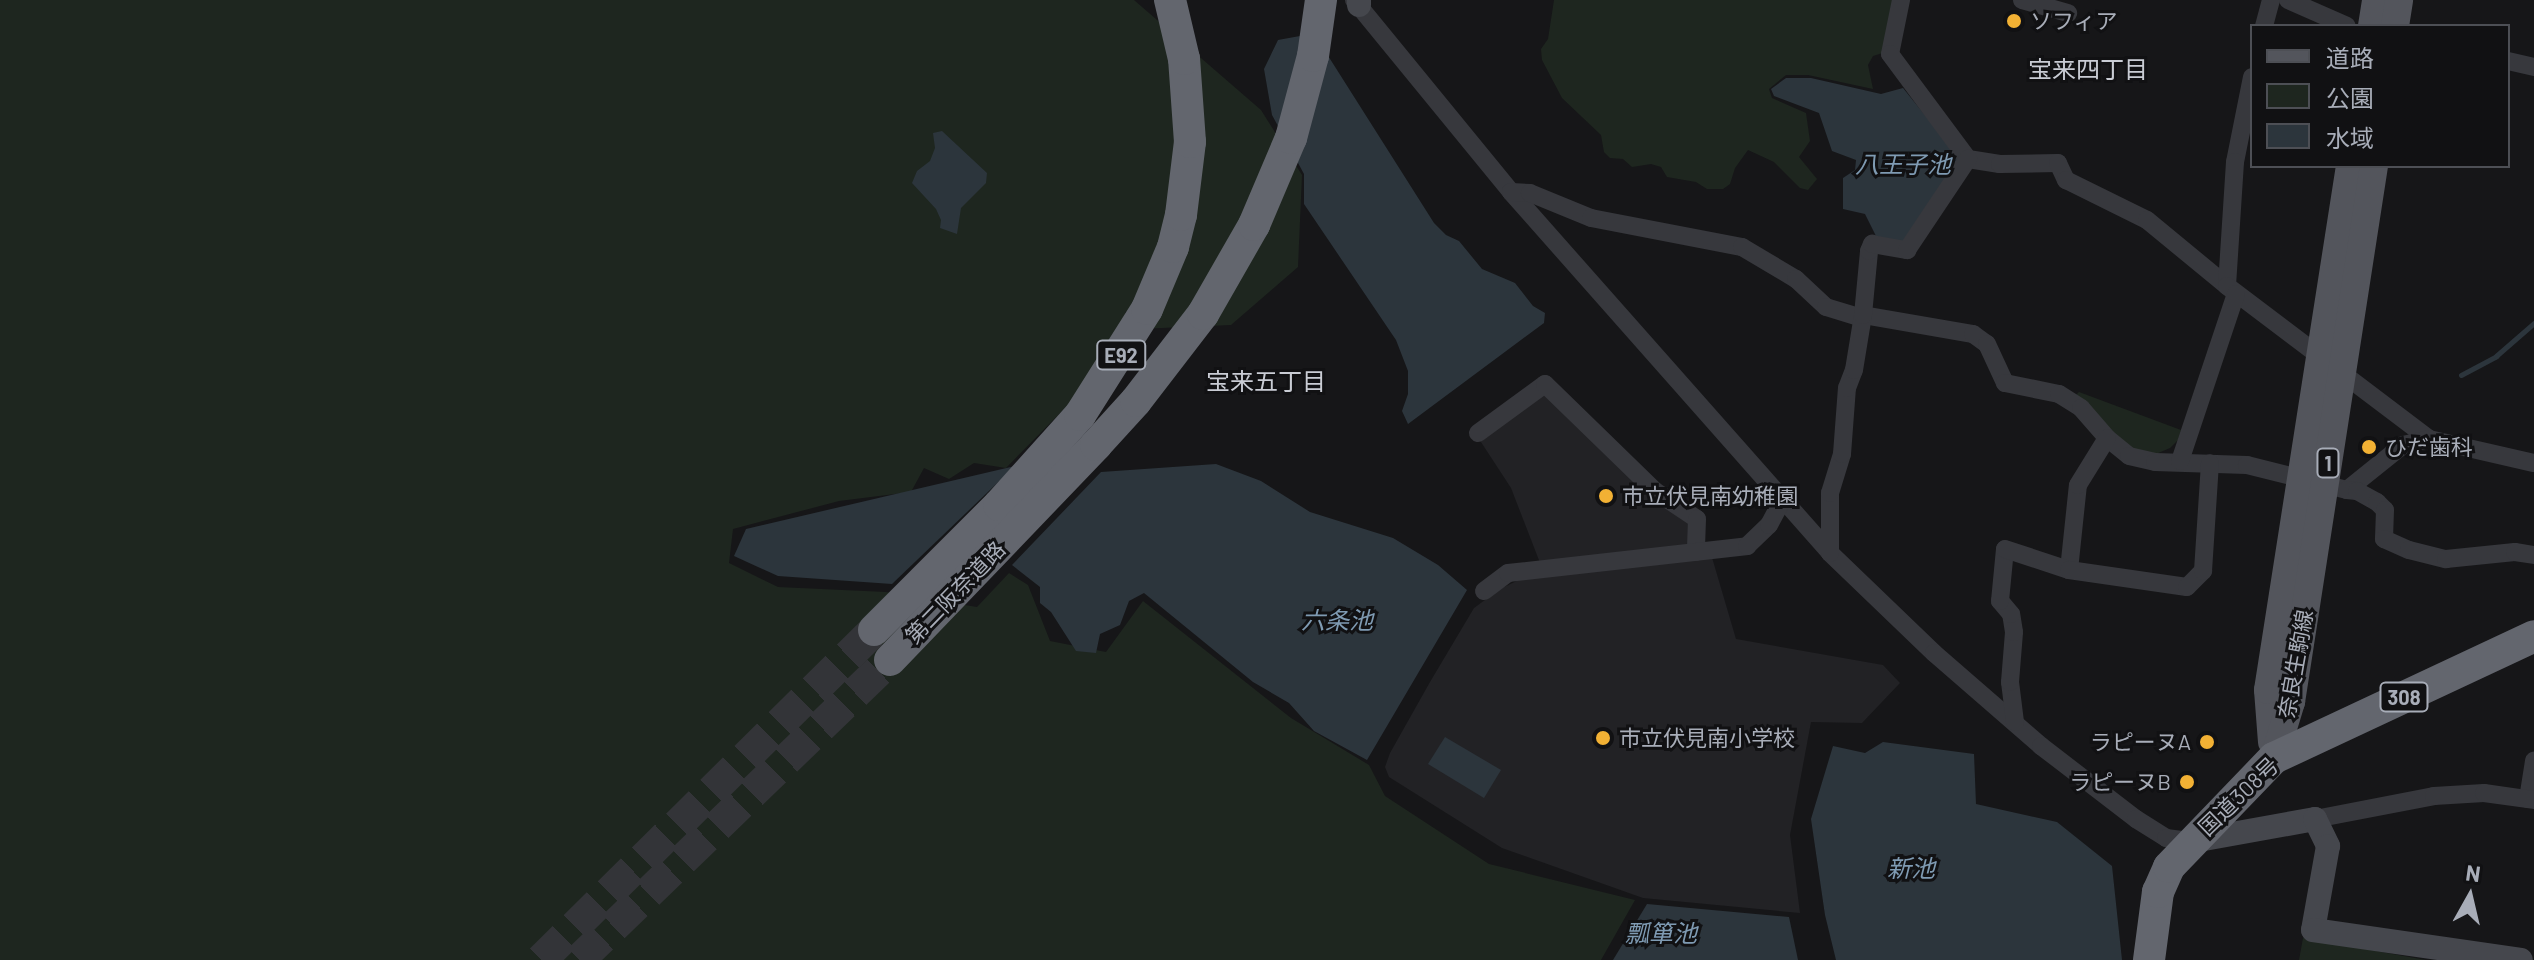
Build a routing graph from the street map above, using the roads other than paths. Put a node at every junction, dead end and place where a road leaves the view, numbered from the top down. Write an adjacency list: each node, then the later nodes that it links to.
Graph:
1 (1170, 0): 38 (highway, E92)
2 (1321, 0): 40 (highway, 第二阪奈道路 / E92)
3 (1901, 0): 18 (street)
4 (2022, 0): 10 (street)
5 (2271, 0): 11 (street)
6 (2288, 0): 12 (street)
7 (2376, 0): 13 (main road)
8 (2399, 0): 14 (main road)
9 (1357, 2): 21 (street)
10 (2068, 13)
11 (2265, 24)
12 (2342, 24)
13 (2372, 24)
14 (2395, 24)
15 (2510, 61): 16 (street)
16 (2534, 67)
17 (2250, 87): 22 (street)
18 (1968, 159): 22 (street); 23 (street)
19 (2350, 168): 24 (main road, 奈良生駒線 / 1)
20 (2374, 168): 24 (main road, 奈良生駒線 / 1)
21 (1511, 192): 23 (street); 32 (street)
22 (2232, 290): 24 (street); 28 (street)
23 (1863, 317): 26 (street); 34 (street)
24 (2331, 366): 27 (street); 31 (main road, 奈良生駒線 / 1)
25 (1478, 433): 33 (street)
26 (2107, 438): 28 (street); 36 (street)
27 (2429, 439): 30 (street); 31 (street)
28 (2180, 461): 29 (street)
29 (2210, 463): 31 (street); 36 (street)
30 (2534, 463)
31 (2324, 484): 35 (street); 42 (main road, 奈良生駒線 / 1)
32 (1782, 501): 33 (street); 34 (street)
33 (1696, 552): 37 (street)
34 (1830, 553): 41 (street)
35 (2534, 555)
36 (2069, 570): 41 (street)
37 (1484, 591)
38 (874, 630)
39 (2534, 636): 42 (highway, 国道308号 / 308)
40 (890, 660)
41 (2015, 722): 46 (street)
42 (2274, 758): 46 (highway, 国道308号 / 308)
43 (2534, 760): 44 (street)
44 (2531, 799): 45 (street)
45 (2315, 819): 46 (street); 48 (street)
46 (2192, 841): 47 (highway, 国道308号 / 308)
47 (2149, 960)
48 (2521, 960)

